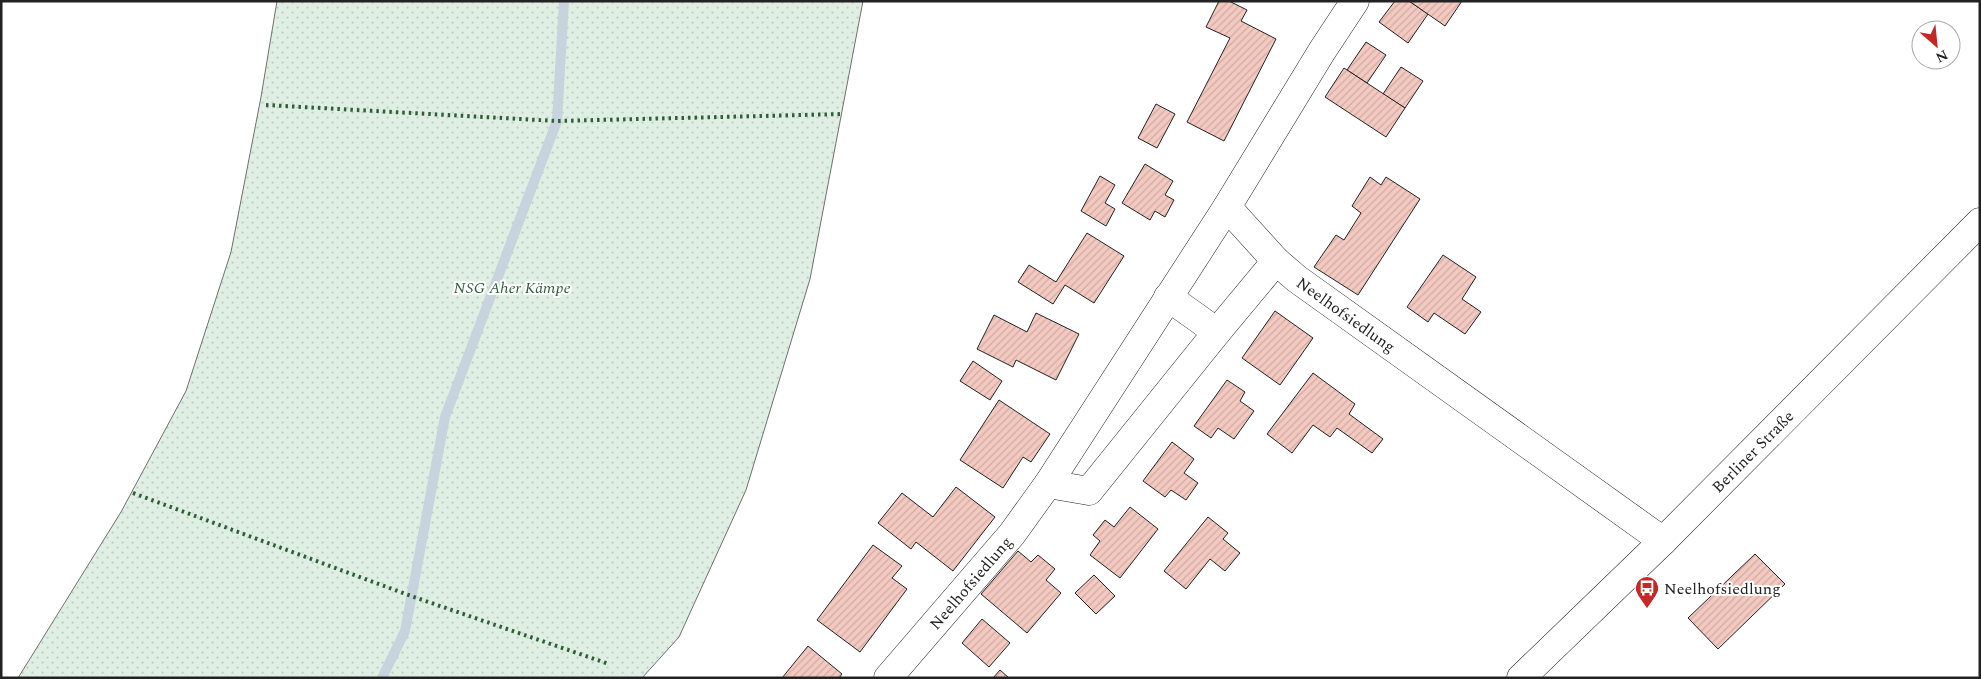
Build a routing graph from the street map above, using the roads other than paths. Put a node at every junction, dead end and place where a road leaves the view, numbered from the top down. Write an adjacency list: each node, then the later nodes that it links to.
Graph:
1 (1355, 1): 2 (street, Neelhofsiedlung)
2 (1227, 207): 4 (street, Neelhofsiedlung); 5 (street, Neelhofsiedlung)
3 (1980, 222): 8 (street, Berliner Straße)
4 (1276, 261): 6 (street); 8 (street, Neelhofsiedlung)
5 (1168, 297): 6 (street); 7 (street, Neelhofsiedlung)
6 (1217, 332): 7 (street)
7 (1048, 484): 9 (street, Neelhofsiedlung)
8 (1663, 541): 10 (street, Berliner Straße)
9 (888, 678)
10 (1521, 678)

